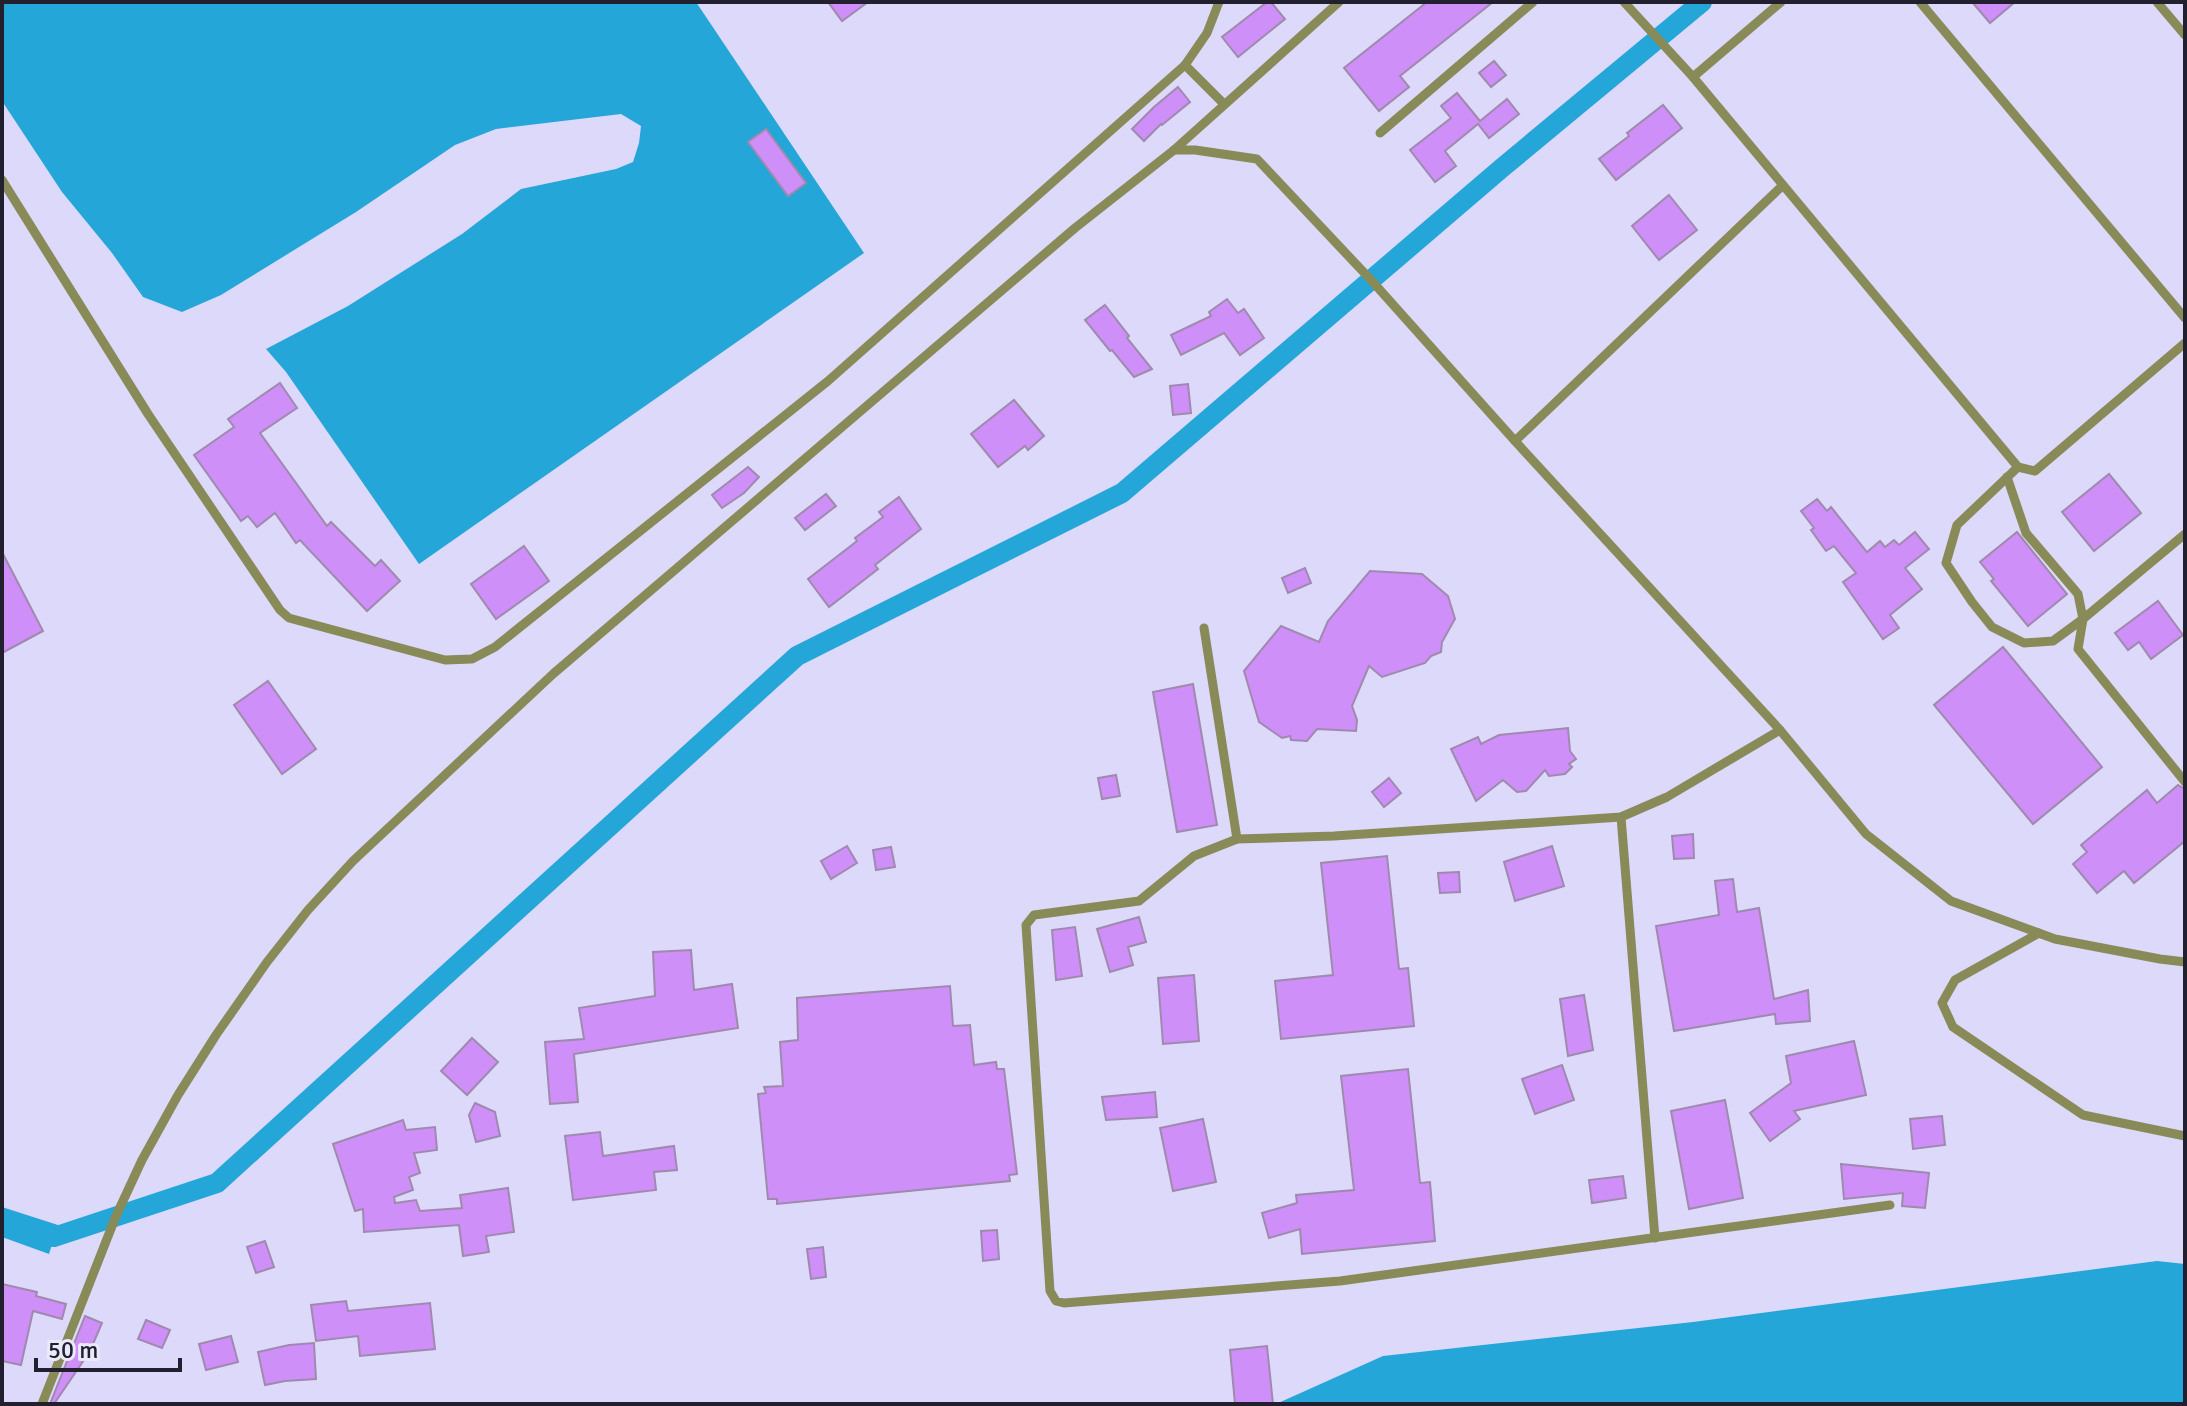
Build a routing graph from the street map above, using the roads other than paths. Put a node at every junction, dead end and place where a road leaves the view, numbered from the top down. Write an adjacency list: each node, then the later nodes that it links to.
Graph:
1 (1219, 2): 9 (lane)
2 (1339, 2): 11 (lane)
3 (1533, 2): 12 (lane)
4 (1624, 2): 10 (lane)
5 (1781, 2): 10 (lane)
6 (1920, 2): 16 (lane)
7 (2157, 2): 8 (lane)
8 (2185, 35)
9 (1185, 65): 11 (lane); 14 (lane)
10 (1693, 77): 15 (lane)
11 (1224, 104): 13 (lane)
12 (1380, 133)
13 (1174, 150): 18 (lane); 33 (lane)
14 (2, 180)
15 (1782, 186): 18 (lane); 19 (lane)
16 (2185, 318)
17 (2185, 343): 19 (lane)
18 (1515, 441): 24 (lane)
19 (2018, 467): 20 (lane)
20 (2007, 477): 22 (lane); 22 (lane)
21 (2185, 534): 22 (lane)
22 (2083, 619): 25 (lane)
23 (1204, 628): 27 (lane)
24 (1780, 730): 26 (lane); 28 (lane)
25 (2185, 782)
26 (1621, 817): 27 (lane); 32 (lane)
27 (1237, 839): 32 (lane)
28 (2039, 933): 29 (lane); 30 (lane)
29 (2185, 962)
30 (2185, 1136)
31 (1890, 1205): 32 (lane)
32 (1655, 1238)
33 (42, 1404)

